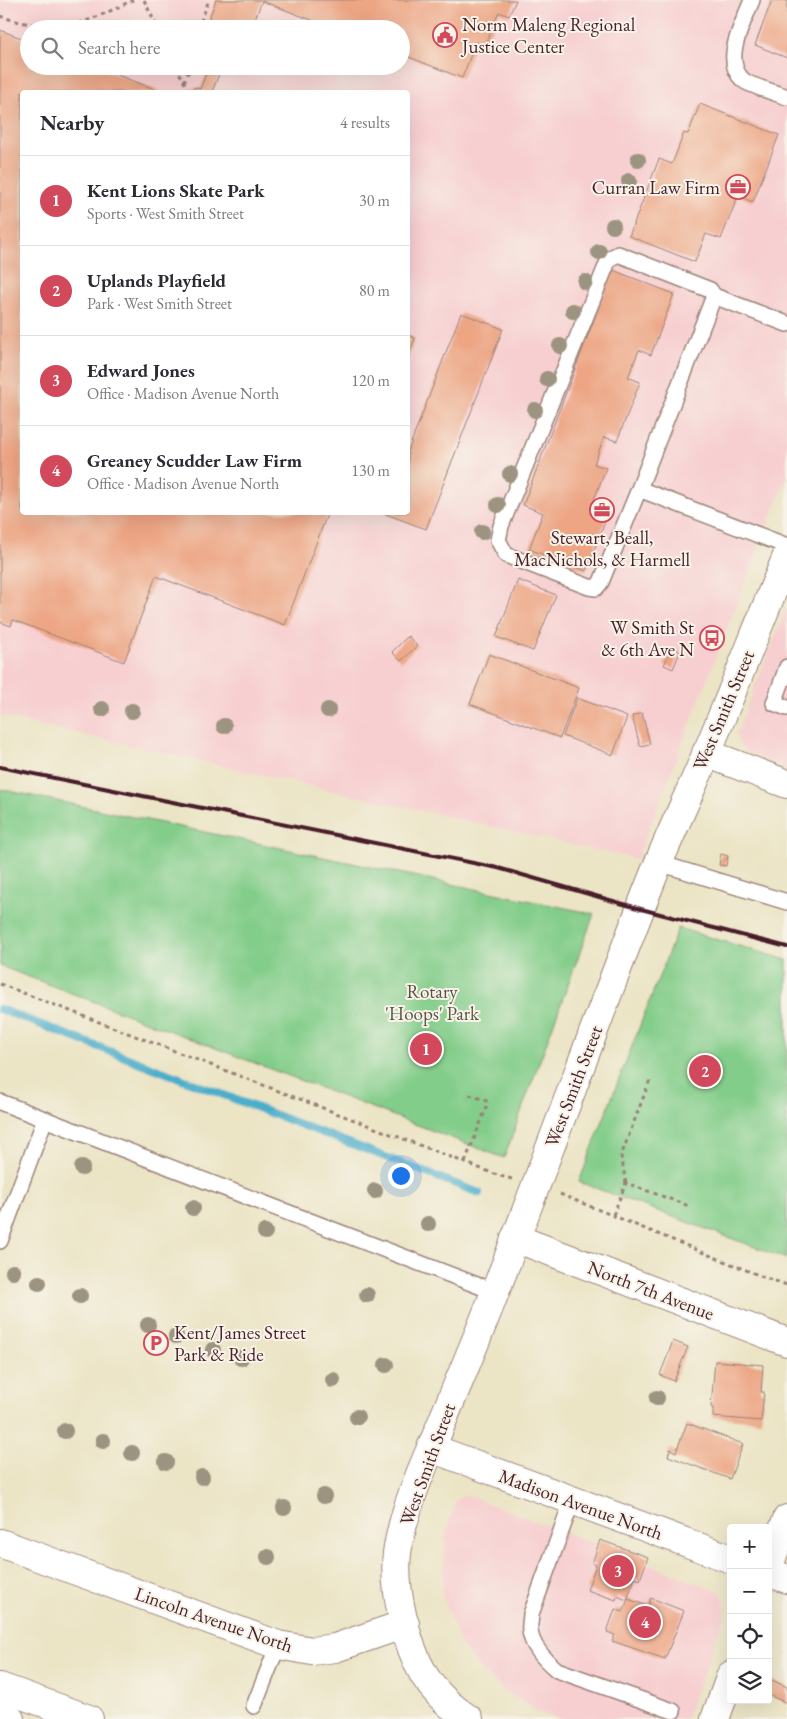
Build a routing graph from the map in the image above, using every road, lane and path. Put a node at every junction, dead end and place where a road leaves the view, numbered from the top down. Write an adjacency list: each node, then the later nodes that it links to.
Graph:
1 (132, 0): 6 (path)
2 (144, 0): 7 (path)
3 (209, 0): 8 (path)
4 (752, 0): 14 (lane)
5 (0, 16): 9 (path)
6 (86, 20)
7 (154, 20)
8 (201, 20)
9 (20, 21)
10 (180, 75): 12 (path)
11 (187, 75): 12 (path)
12 (184, 82): 13 (path)
13 (187, 88)
14 (787, 97)
15 (714, 296): 16 (lane); 17 (lane); 17 (lane)
16 (787, 324)
17 (639, 489): 18 (lane)
18 (787, 546)
19 (787, 556): 20 (main road, West Smith Street)
20 (779, 597): 23 (main road, West Smith Street)
21 (787, 667): 22 (lane)
22 (787, 708)
23 (706, 754): 24 (main road); 25 (main road, West Smith Street)
24 (787, 784)
25 (659, 863): 26 (lane); 34 (main road, West Smith Street)
26 (787, 902)
27 (0, 984): 32 (path)
28 (651, 1077): 33 (path)
29 (470, 1094): 32 (path)
30 (0, 1102): 31 (lane)
31 (45, 1119): 38 (lane); 40 (lane)
32 (465, 1162): 34 (path)
33 (626, 1183): 35 (path); 36 (path)
34 (536, 1184): 36 (path); 37 (main road, West Smith Street)
35 (689, 1206)
36 (613, 1216): 39 (path)
37 (515, 1238): 40 (main road, West Smith Street); 41 (main road, North 7th Avenue)
38 (0, 1241)
39 (787, 1285)
40 (495, 1292): 42 (main road, West Smith Street)
41 (787, 1342)
42 (431, 1448): 43 (main road, Madison Avenue North); 50 (main road, West Smith Street)
43 (572, 1501): 46 (main road, Madison Avenue North); 55 (lane)
44 (787, 1519): 47 (main road)
45 (0, 1543): 51 (main road, Lincoln Avenue North)
46 (727, 1558)
47 (772, 1558)
48 (772, 1573): 49 (main road)
49 (787, 1579)
50 (405, 1624): 51 (main road, Lincoln Avenue North); 59 (main road)
51 (278, 1645): 54 (lane)
52 (727, 1686): 60 (main road)
53 (0, 1687): 58 (main road)
54 (254, 1706)
55 (673, 1711)
56 (0, 1715): 57 (main road)
57 (10, 1719)
58 (89, 1719)
59 (469, 1719)
60 (715, 1719)

